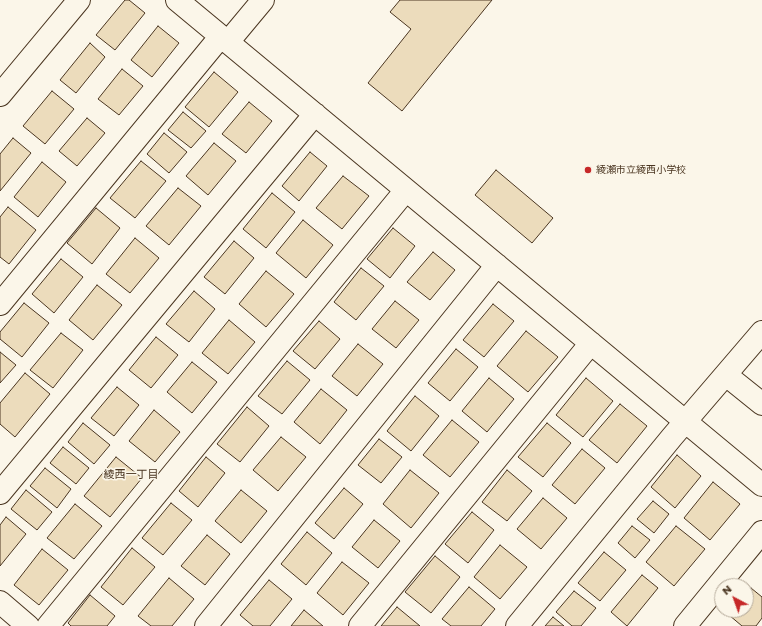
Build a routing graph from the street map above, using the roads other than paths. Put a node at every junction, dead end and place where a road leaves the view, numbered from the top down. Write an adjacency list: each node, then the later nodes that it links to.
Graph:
1 (79, 0): 5 (street)
2 (177, 0): 4 (street)
3 (263, 0): 4 (street)
4 (225, 39): 6 (street); 9 (street)
5 (0, 95)
6 (315, 114): 7 (street); 16 (street)
7 (406, 190): 8 (street); 21 (street)
8 (497, 265): 11 (street); 22 (street)
9 (0, 304)
10 (762, 332): 12 (street)
11 (591, 343): 14 (street); 23 (street)
12 (726, 375): 13 (street); 14 (street)
13 (759, 397)
14 (685, 421): 15 (street); 24 (street)
15 (762, 485)
16 (0, 493)
17 (762, 532): 19 (street)
18 (0, 602): 20 (street)
19 (691, 624)
20 (28, 626)
21 (48, 626)
22 (206, 626)
23 (360, 626)
24 (517, 626)

